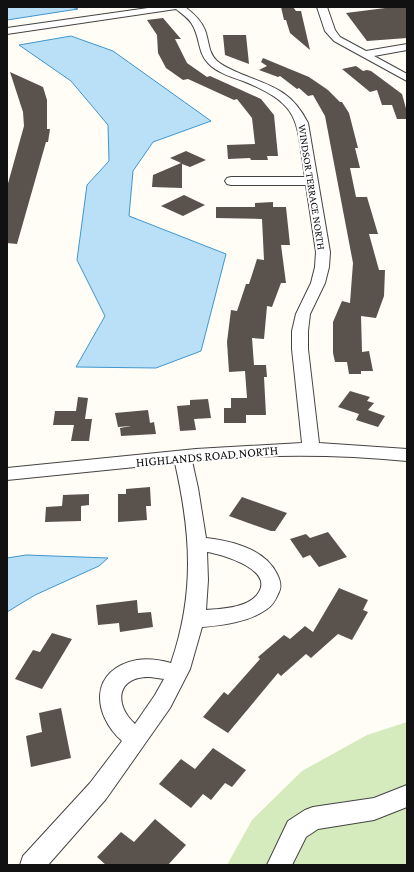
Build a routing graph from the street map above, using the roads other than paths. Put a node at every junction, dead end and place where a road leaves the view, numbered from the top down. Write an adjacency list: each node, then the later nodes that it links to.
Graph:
1 (174, 7): 4 (street)
2 (179, 7): 9 (street, WINDSOR TERRACE NORTH)
3 (322, 7): 6 (street)
4 (7, 31)
5 (407, 47): 6 (street)
6 (365, 54): 7 (street)
7 (407, 78)
8 (231, 181): 9 (street)
9 (311, 181): 10 (street, WINDSOR TERRACE NORTH)
10 (311, 449): 11 (street, HIGHLANDS ROAD NORTH); 12 (street, HIGHLANDS ROAD NORTH)
11 (407, 455)
12 (182, 457): 13 (street, HIGHLANDS ROAD NORTH); 14 (street)
13 (7, 474)
14 (199, 544): 15 (street); 15 (street)
15 (194, 619): 16 (street)
16 (177, 673): 17 (street); 17 (street)
17 (136, 739): 19 (street)
18 (407, 796): 20 (street)
19 (32, 865)
20 (279, 865)

